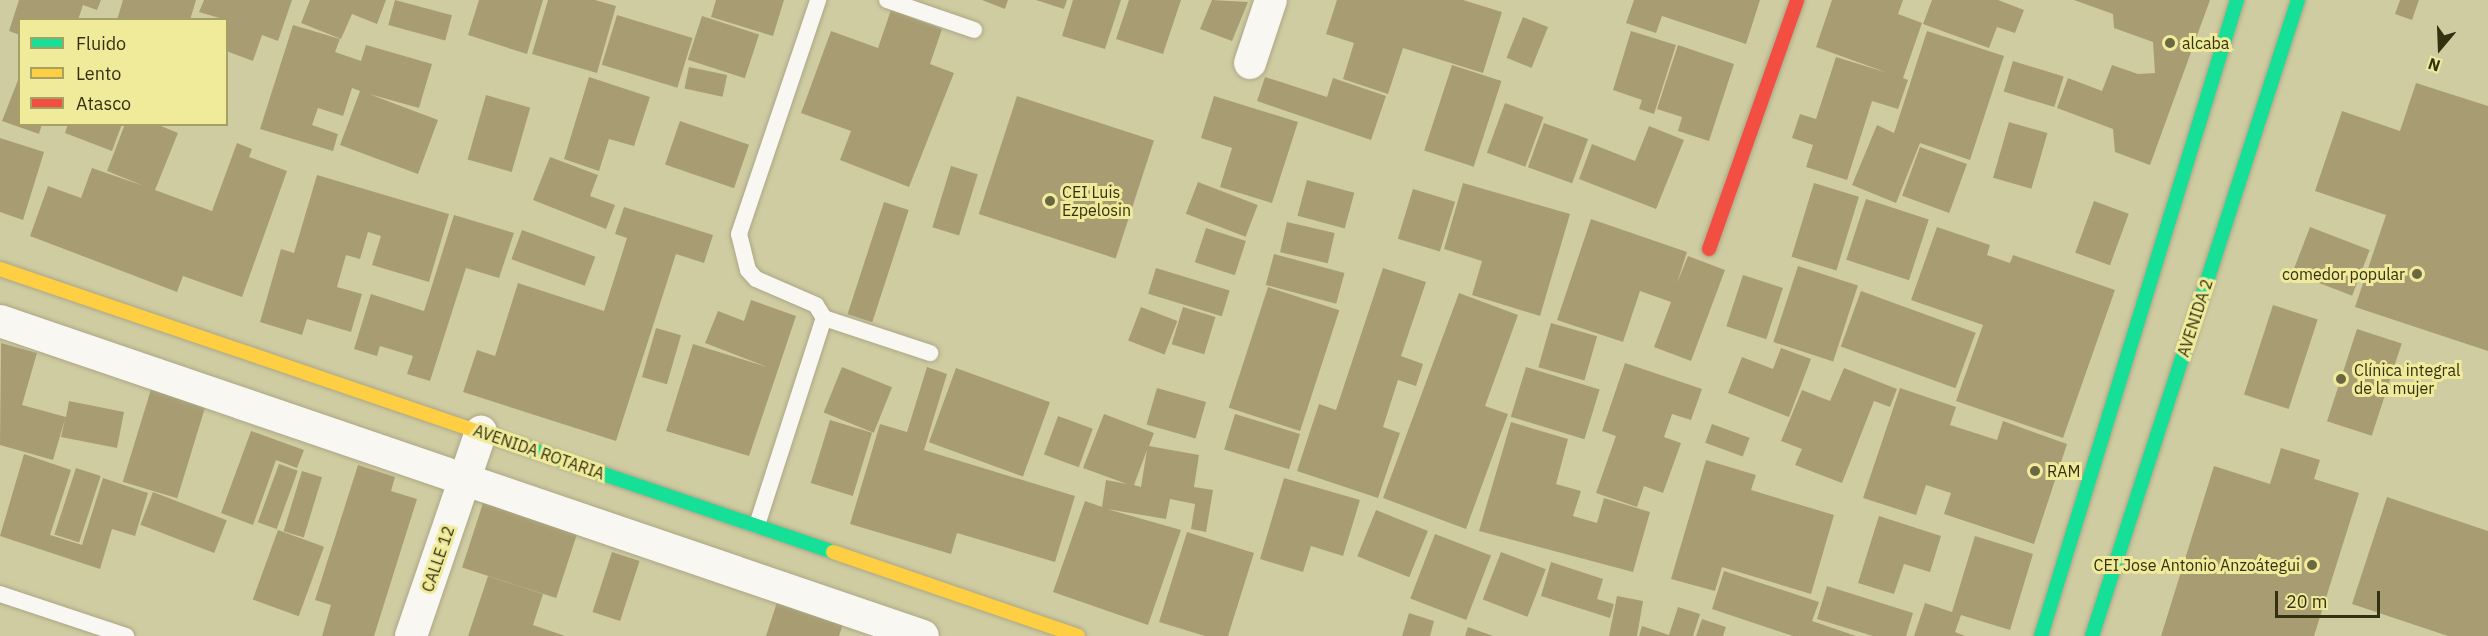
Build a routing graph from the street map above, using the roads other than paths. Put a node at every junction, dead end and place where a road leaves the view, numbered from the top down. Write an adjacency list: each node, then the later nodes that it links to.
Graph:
1 (818, 0): 11 (lane)
2 (887, 0): 7 (lane)
3 (1271, 0): 8 (street)
4 (1797, 0): 9 (street)
5 (2237, 0): 22 (street)
6 (2298, 0): 23 (street, AVENIDA 2)
7 (974, 30)
8 (1250, 63)
9 (1708, 249)
10 (0, 269): 14 (street, AVENIDA ROTARIA)
11 (824, 318): 13 (lane); 16 (lane)
12 (0, 321): 15 (street)
13 (930, 353)
14 (481, 432): 15 (street, CALLE 12); 16 (street, AVENIDA ROTARIA)
15 (465, 482): 19 (street, CALLE 12); 20 (street)
16 (757, 525): 21 (street, AVENIDA ROTARIA)
17 (0, 594): 18 (lane)
18 (126, 636)
19 (411, 636)
20 (922, 636)
21 (1078, 636)
22 (2041, 636)
23 (2092, 636)

